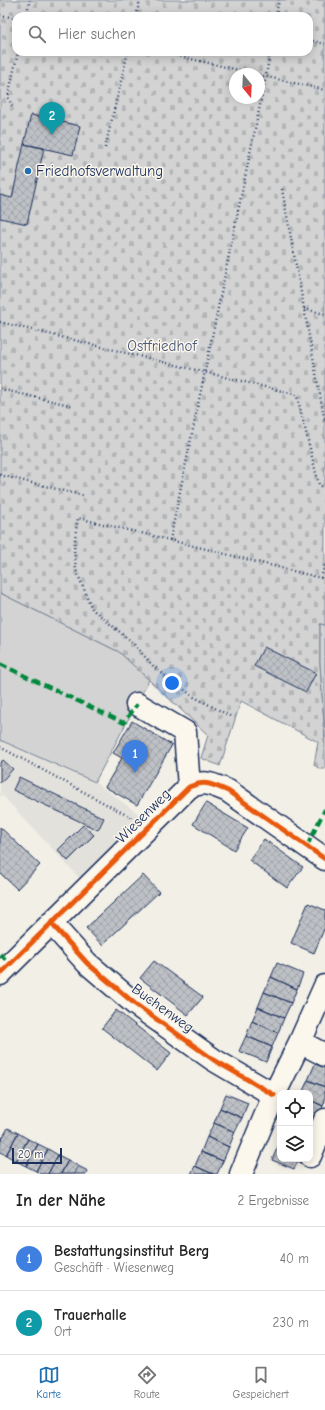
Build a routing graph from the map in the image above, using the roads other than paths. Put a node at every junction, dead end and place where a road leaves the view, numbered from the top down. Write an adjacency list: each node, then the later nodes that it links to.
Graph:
1 (137, 704): 2 (street)
2 (189, 787): 3 (street, Wiesenweg); 4 (street, Wiesenweg)
3 (325, 859)
4 (51, 923): 5 (street, Wiesenweg); 9 (street, Buchenweg)
5 (0, 974)
6 (325, 986): 7 (street)
7 (300, 1042): 8 (street); 9 (street)
8 (325, 1055)
9 (274, 1095): 12 (street)
10 (325, 1120): 11 (street)
11 (313, 1149)
12 (246, 1172)

